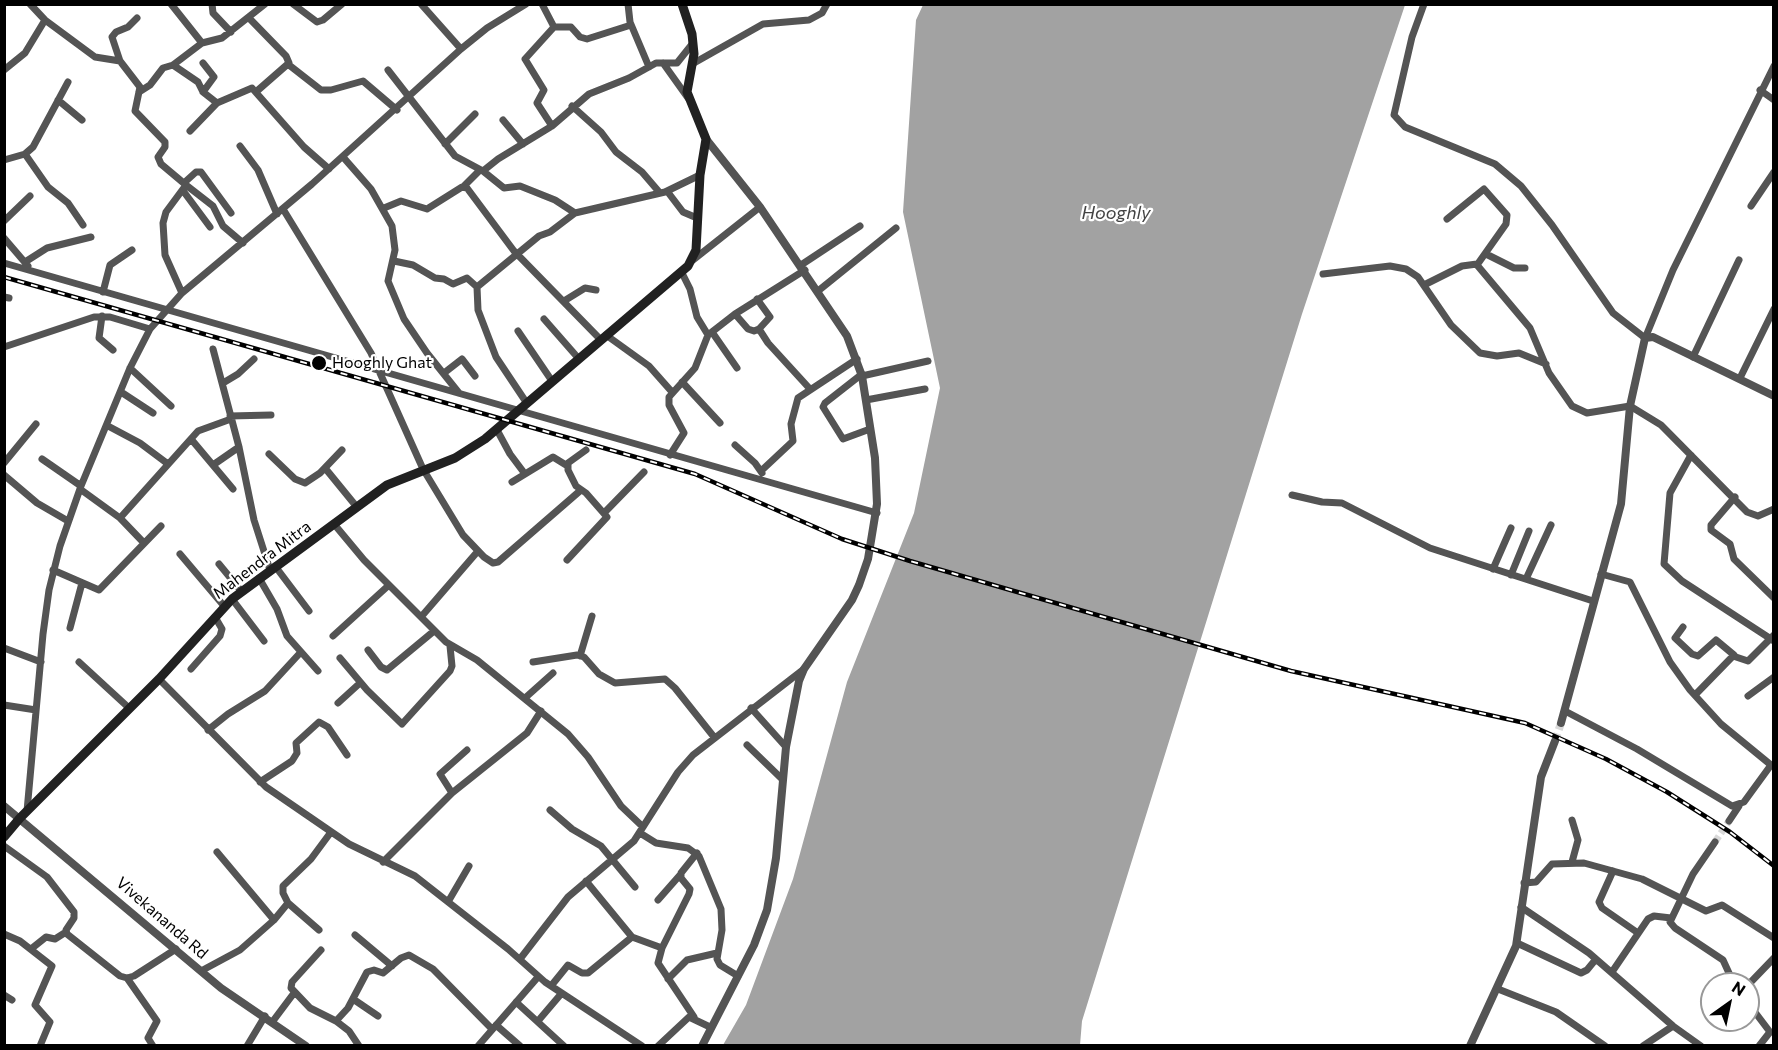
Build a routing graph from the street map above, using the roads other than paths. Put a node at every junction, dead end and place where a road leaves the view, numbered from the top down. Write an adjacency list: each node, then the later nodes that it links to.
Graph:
1 (30, 4): 16 (street)
2 (171, 4): 20 (street)
3 (212, 4): 19 (street)
4 (265, 4): 15 (street)
5 (293, 4): 6 (street)
6 (342, 4)
7 (421, 4): 22 (street)
8 (526, 4): 22 (street)
9 (542, 4): 18 (street)
10 (628, 4): 17 (street)
11 (682, 4): 21 (main road)
12 (827, 4): 26 (street)
13 (1424, 4): 113 (street)
14 (137, 18): 23 (street)
15 (249, 18): 19 (street); 28 (street)
16 (45, 20): 23 (street); 31 (street)
17 (631, 25): 18 (street); 30 (street)
18 (554, 27): 48 (street)
19 (231, 32): 20 (street)
20 (202, 43): 27 (street)
21 (693, 43): 25 (street); 26 (main road)
22 (461, 49): 38 (street)
23 (120, 61): 36 (street)
24 (203, 63): 37 (street)
25 (663, 63): 30 (street); 39 (street)
26 (694, 63): 39 (main road)
27 (173, 65): 36 (street); 37 (street)
28 (289, 65): 35 (street); 44 (street)
29 (1773, 66): 34 (street)
30 (649, 67): 43 (street)
31 (4, 70)
32 (388, 70): 38 (street)
33 (68, 82): 40 (street)
34 (1760, 90): 41 (street); 113 (street)
35 (257, 91): 42 (street); 57 (street)
36 (139, 92): 61 (street)
37 (203, 92): 42 (street)
38 (411, 97): 44 (street); 51 (street)
39 (688, 98): 50 (main road)
40 (58, 100): 46 (street); 54 (street)
41 (1773, 100)
42 (217, 103): 49 (street)
43 (572, 106): 48 (street); 63 (street)
44 (397, 110): 55 (street)
45 (475, 114): 51 (street)
46 (82, 120)
47 (503, 120): 52 (street)
48 (552, 126): 52 (street)
49 (190, 131)
50 (706, 139): 60 (main road); 66 (street)
51 (445, 144): 58 (street)
52 (523, 144): 58 (street)
53 (240, 146): 68 (street)
54 (25, 154): 56 (street); 74 (street)
55 (343, 157): 57 (street); 67 (street)
56 (4, 160)
57 (329, 169): 68 (street)
58 (482, 171): 62 (street); 70 (street)
59 (1773, 172): 65 (street)
60 (700, 175): 63 (street); 71 (main road)
61 (185, 186): 69 (street); 75 (street); 80 (street); 100 (street)
62 (464, 186): 67 (street); 83 (street)
63 (663, 192): 70 (street); 71 (street)
64 (30, 196): 73 (street)
65 (1752, 206)
66 (760, 207): 84 (street); 90 (street)
67 (384, 208): 86 (street)
68 (280, 211): 80 (street); 125 (street)
69 (231, 213)
70 (574, 213): 83 (street)
71 (697, 218): 84 (main road)
72 (1447, 219): 82 (street)
73 (4, 220)
74 (83, 225)
75 (210, 226)
76 (860, 226): 90 (street)
77 (896, 228): 98 (street)
78 (91, 237): 87 (street)
79 (4, 238): 87 (street)
80 (243, 243): 100 (street)
81 (132, 250): 99 (street)
82 (1486, 254): 89 (street); 91 (street)
83 (518, 255): 96 (street); 102 (street)
84 (693, 260): 93 (main road, Mahendra Mitra)
85 (1739, 260): 117 (street)
86 (394, 261): 96 (street); 126 (street)
87 (25, 262): 92 (street)
88 (4, 263): 92 (street)
89 (1477, 264): 95 (street); 122 (street)
90 (803, 267): 98 (street); 101 (street)
91 (1525, 268)
92 (33, 272): 99 (street)
93 (682, 273): 111 (street); 112 (main road, Mahendra Mitra)
94 (1323, 274): 95 (street)
95 (1424, 285): 122 (street)
96 (477, 287): 140 (street)
97 (596, 290): 102 (street)
98 (818, 291): 120 (street)
99 (103, 292): 103 (street)
100 (182, 293): 103 (street)
101 (757, 299): 105 (street); 109 (street)
102 (564, 301): 112 (street)
103 (166, 309): 108 (street); 125 (street)
104 (1773, 309): 129 (street)
105 (735, 314): 109 (street); 111 (street)
106 (102, 316): 108 (street); 114 (street); 116 (street)
107 (544, 319): 119 (street)
108 (150, 329): 123 (street)
109 (759, 329): 134 (street)
110 (518, 331): 130 (street)
111 (710, 333): 124 (street); 131 (street)
112 (603, 337): 119 (main road, Mahendra Mitra); 136 (street)
113 (1645, 337): 117 (street); 142 (street)
114 (4, 347)
115 (213, 349): 132 (street)
116 (113, 350)
117 (1693, 357): 129 (street)
118 (254, 358): 132 (street)
119 (579, 358): 130 (main road, Mahendra Mitra)
120 (857, 359): 127 (street); 134 (street)
121 (928, 361): 127 (street)
122 (1546, 364): 142 (street)
123 (130, 368): 135 (street); 141 (street)
124 (737, 368)
125 (380, 370): 137 (street); 166 (street)
126 (444, 373): 128 (street); 137 (street)
127 (862, 375): 139 (street); 150 (street)
128 (475, 376)
129 (1740, 378): 138 (street)
130 (552, 381): 140 (main road, Mahendra Mitra)
131 (682, 382): 136 (street); 147 (street)
132 (223, 383): 146 (street)
133 (925, 388): 139 (street)
134 (810, 389): 167 (street)
135 (121, 392): 144 (street); 149 (street)
136 (672, 392): 158 (street)
137 (459, 393): 143 (street)
138 (1773, 396)
139 (866, 400): 150 (street)
140 (526, 402): 143 (main road, Mahendra Mitra)
141 (171, 406)
142 (1630, 406): 159 (street); 197 (street)
143 (517, 410): 151 (main road, Mahendra Mitra); 158 (street)
144 (153, 413)
145 (271, 415): 146 (street)
146 (231, 417): 152 (street); 154 (street)
147 (720, 423)
148 (36, 424): 161 (street)
149 (108, 426): 162 (street); 173 (street)
150 (870, 429): 181 (street)
151 (497, 430): 166 (main road, Mahendra Mitra); 169 (street)
152 (191, 438): 162 (street); 163 (street)
153 (735, 445): 167 (street)
154 (239, 447): 163 (street); 194 (street)
155 (342, 450): 165 (street)
156 (586, 450): 164 (street)
157 (269, 454): 165 (street)
158 (670, 455): 172 (street)
159 (1691, 455): 177 (street); 215 (street)
160 (42, 459): 173 (street)
161 (4, 463)
162 (168, 464): 182 (street)
163 (213, 465): 174 (street)
164 (566, 465): 169 (street); 175 (street)
165 (325, 468): 178 (street)
166 (423, 469): 178 (main road, Mahendra Mitra); 190 (street)
167 (761, 471): 172 (street)
168 (644, 472): 180 (street)
169 (525, 474): 171 (street)
170 (4, 475): 183 (street)
171 (512, 482)
172 (761, 482): 181 (street)
173 (80, 487): 182 (street); 183 (street)
174 (233, 489)
175 (581, 490): 180 (street); 190 (street)
176 (1292, 495): 195 (street)
177 (1734, 497): 179 (street); 204 (street)
178 (356, 506): 184 (main road, Mahendra Mitra)
179 (1773, 509)
180 (605, 512): 192 (street)
181 (877, 513): 228 (street)
182 (120, 518): 189 (street)
183 (68, 521): 196 (street)
184 (334, 524): 194 (main road, Mahendra Mitra); 202 (street)
185 (1551, 525): 200 (street)
186 (161, 526): 189 (street)
187 (1511, 528): 195 (street)
188 (1529, 531): 198 (street)
189 (144, 543): 201 (street)
190 (478, 551): 210 (street)
191 (180, 554): 206 (street)
192 (567, 560)
193 (219, 564): 203 (street)
194 (272, 568): 199 (main road, Mahendra Mitra); 207 (street)
195 (1493, 569): 198 (street)
196 (54, 570): 201 (street); 224 (street)
197 (1601, 574): 205 (street); 234 (street)
198 (1511, 575): 200 (street)
199 (259, 579): 203 (main road, Mahendra Mitra); 220 (street)
200 (1526, 579): 205 (street)
201 (82, 583): 212 (street)
202 (389, 585): 210 (street); 214 (street)
203 (242, 592): 206 (main road, Mahendra Mitra)
204 (1773, 598)
205 (1593, 601): 243 (street)
206 (228, 603): 208 (main road, Mahendra Mitra); 216 (street)
207 (309, 611)
208 (215, 616): 227 (street); 232 (main road, Mahendra Mitra)
209 (592, 616): 221 (street)
210 (421, 617): 213 (street)
211 (1683, 627): 222 (street)
212 (70, 628)
213 (434, 631): 217 (street); 219 (street)
214 (333, 636)
215 (1772, 638): 222 (street)
216 (264, 641)
217 (450, 646): 233 (street); 236 (street)
218 (4, 648): 224 (street)
219 (368, 650)
220 (300, 652): 229 (street); 245 (street)
221 (580, 656): 226 (street); 246 (street)
222 (1734, 656): 234 (street)
223 (340, 658): 233 (street)
224 (41, 662): 241 (street)
225 (79, 662): 239 (street)
226 (533, 662)
227 (191, 669)
228 (804, 669): 240 (street); 249 (street)
229 (318, 671)
230 (553, 673): 236 (street)
231 (1773, 677): 235 (street)
232 (159, 680): 239 (main road, Mahendra Mitra); 245 (street)
233 (360, 683): 237 (street)
234 (1695, 696): 252 (street)
235 (1748, 696)
236 (525, 698): 242 (street)
237 (338, 703)
238 (4, 705): 241 (street)
239 (129, 708): 259 (main road, Mahendra Mitra)
240 (751, 708): 246 (street); 249 (street)
241 (36, 710): 259 (street)
242 (541, 711): 255 (street); 262 (street)
243 (1565, 711): 244 (street); 257 (street)
244 (1562, 723)
245 (208, 730): 254 (street)
246 (714, 737): 262 (street)
247 (1555, 741): 276 (street)
248 (747, 745): 253 (street)
249 (786, 747): 253 (street)
250 (466, 750): 255 (street)
251 (347, 754): 254 (street)
252 (1773, 765): 257 (street)
253 (783, 779): 306 (street)
254 (260, 782): 263 (street)
255 (452, 793): 270 (street)
256 (4, 806): 259 (street, Vivekananda Rd)
257 (1739, 806): 261 (street)
258 (550, 810): 269 (street)
259 (23, 815): 264 (main road, Mahendra Mitra); 295 (street, Vivekananda Rd)
260 (1572, 820): 271 (street)
261 (1729, 821)
262 (642, 830): 268 (street); 269 (street)
263 (332, 832): 270 (street); 281 (street)
264 (4, 837)
265 (1715, 842): 278 (street)
266 (4, 846): 286 (street)
267 (217, 852): 284 (street)
268 (697, 853): 274 (street); 297 (street)
269 (612, 858): 275 (street); 277 (street)
270 (383, 862): 280 (street)
271 (1572, 862): 273 (street); 276 (street)
272 (469, 866): 280 (street)
273 (1613, 871): 278 (street); 287 (street)
274 (681, 874): 279 (street); 293 (street)
275 (586, 880): 290 (street); 299 (street)
276 (1524, 883): 282 (street)
277 (635, 887)
278 (1680, 898): 283 (street); 291 (street)
279 (658, 900)
280 (448, 902): 299 (street)
281 (288, 903): 284 (street); 285 (street)
282 (1521, 907): 292 (street); 300 (street)
283 (1671, 918): 287 (street); 304 (street)
284 (274, 920): 302 (street)
285 (320, 930)
286 (66, 932): 294 (street); 308 (street)
287 (1638, 933): 303 (street)
288 (4, 934): 294 (street)
289 (355, 935): 301 (street)
290 (632, 937): 293 (street); 310 (street)
291 (1773, 938)
292 (1517, 943): 300 (street); 311 (street)
293 (662, 948): 309 (street)
294 (31, 949): 329 (street)
295 (176, 949): 302 (street, Vivekananda Rd); 308 (street)
296 (321, 950): 312 (street)
297 (717, 953): 306 (street); 309 (street)
298 (1773, 958): 305 (street)
299 (520, 959): 307 (street)
300 (1596, 959): 303 (street)
301 (392, 966): 315 (street); 325 (street)
302 (201, 971): 321 (street, Vivekananda Rd)
303 (1612, 972): 324 (street)
304 (1728, 972)
305 (1760, 972)
306 (738, 976): 326 (street)
307 (538, 977): 310 (street); 317 (street)
308 (127, 978): 330 (street)
309 (668, 979): 319 (street)
310 (551, 986): 313 (street)
311 (1498, 989): 339 (street); 340 (street)
312 (294, 993): 321 (street); 322 (street)
313 (561, 994): 323 (street); 336 (street)
314 (4, 995): 316 (street)
315 (353, 999): 318 (street); 322 (street)
316 (12, 1000)
317 (516, 1002): 323 (street); 325 (street)
318 (378, 1016)
319 (694, 1017): 326 (street); 337 (street)
320 (1760, 1018): 327 (street)
321 (269, 1019): 331 (street); 332 (street, Vivekananda Rd)
322 (336, 1021): 333 (street)
323 (538, 1021): 328 (street)
324 (1673, 1026): 341 (street); 342 (street)
325 (494, 1027): 334 (street); 335 (street)
326 (710, 1027): 338 (street)
327 (1772, 1033): 343 (street)
328 (559, 1044)
329 (40, 1046)
330 (153, 1046)
331 (247, 1046)
332 (306, 1046)
333 (359, 1046)
334 (478, 1046)
335 (520, 1046)
336 (642, 1046)
337 (658, 1046)
338 (702, 1046)
339 (1470, 1046)
340 (1605, 1046)
341 (1643, 1046)
342 (1701, 1046)
343 (1759, 1046)

